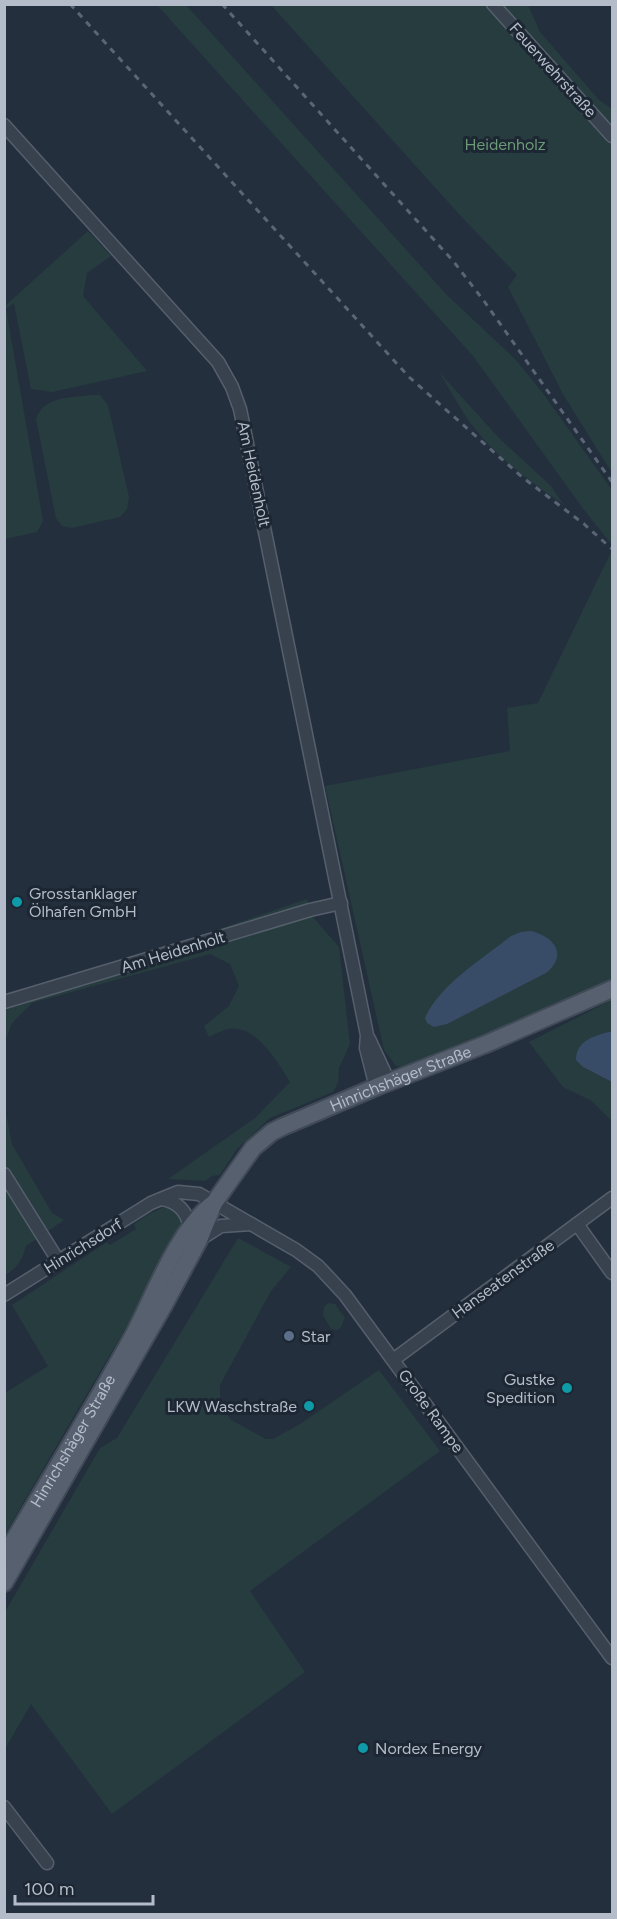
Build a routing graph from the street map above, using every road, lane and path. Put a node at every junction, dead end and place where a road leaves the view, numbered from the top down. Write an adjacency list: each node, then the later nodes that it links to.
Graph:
1 (493, 4): 3 (street, Feuerwehrstraße)
2 (4, 125): 4 (street, Am Heidenholt)
3 (612, 136)
4 (341, 903): 6 (street, Am Heidenholt); 7 (street, Am Heidenholt)
5 (612, 989): 7 (main road, Hinrichshäger Straße)
6 (4, 1002)
7 (383, 1084): 11 (main road, Hinrichshäger Straße)
8 (4, 1174): 15 (street)
9 (162, 1198): 11 (street, Hinrichsdorf); 14 (street); 15 (street, Hinrichsdorf)
10 (612, 1198): 13 (street, Hanseatenstraße)
11 (214, 1203): 12 (street, Große Rampe); 14 (main road, Hinrichshäger Straße)
12 (252, 1224): 14 (street); 18 (street, Große Rampe)
13 (577, 1224): 16 (street); 18 (street, Hanseatenstraße)
14 (195, 1234): 19 (main road, Hinrichshäger Straße); 20 (main road, Hinrichshäger Straße)
15 (59, 1262): 17 (street, Hinrichsdorf)
16 (612, 1273)
17 (4, 1295)
18 (393, 1360): 21 (street, Große Rampe)
19 (4, 1557)
20 (4, 1583)
21 (612, 1658)
22 (4, 1807): 23 (street)
23 (46, 1863)

